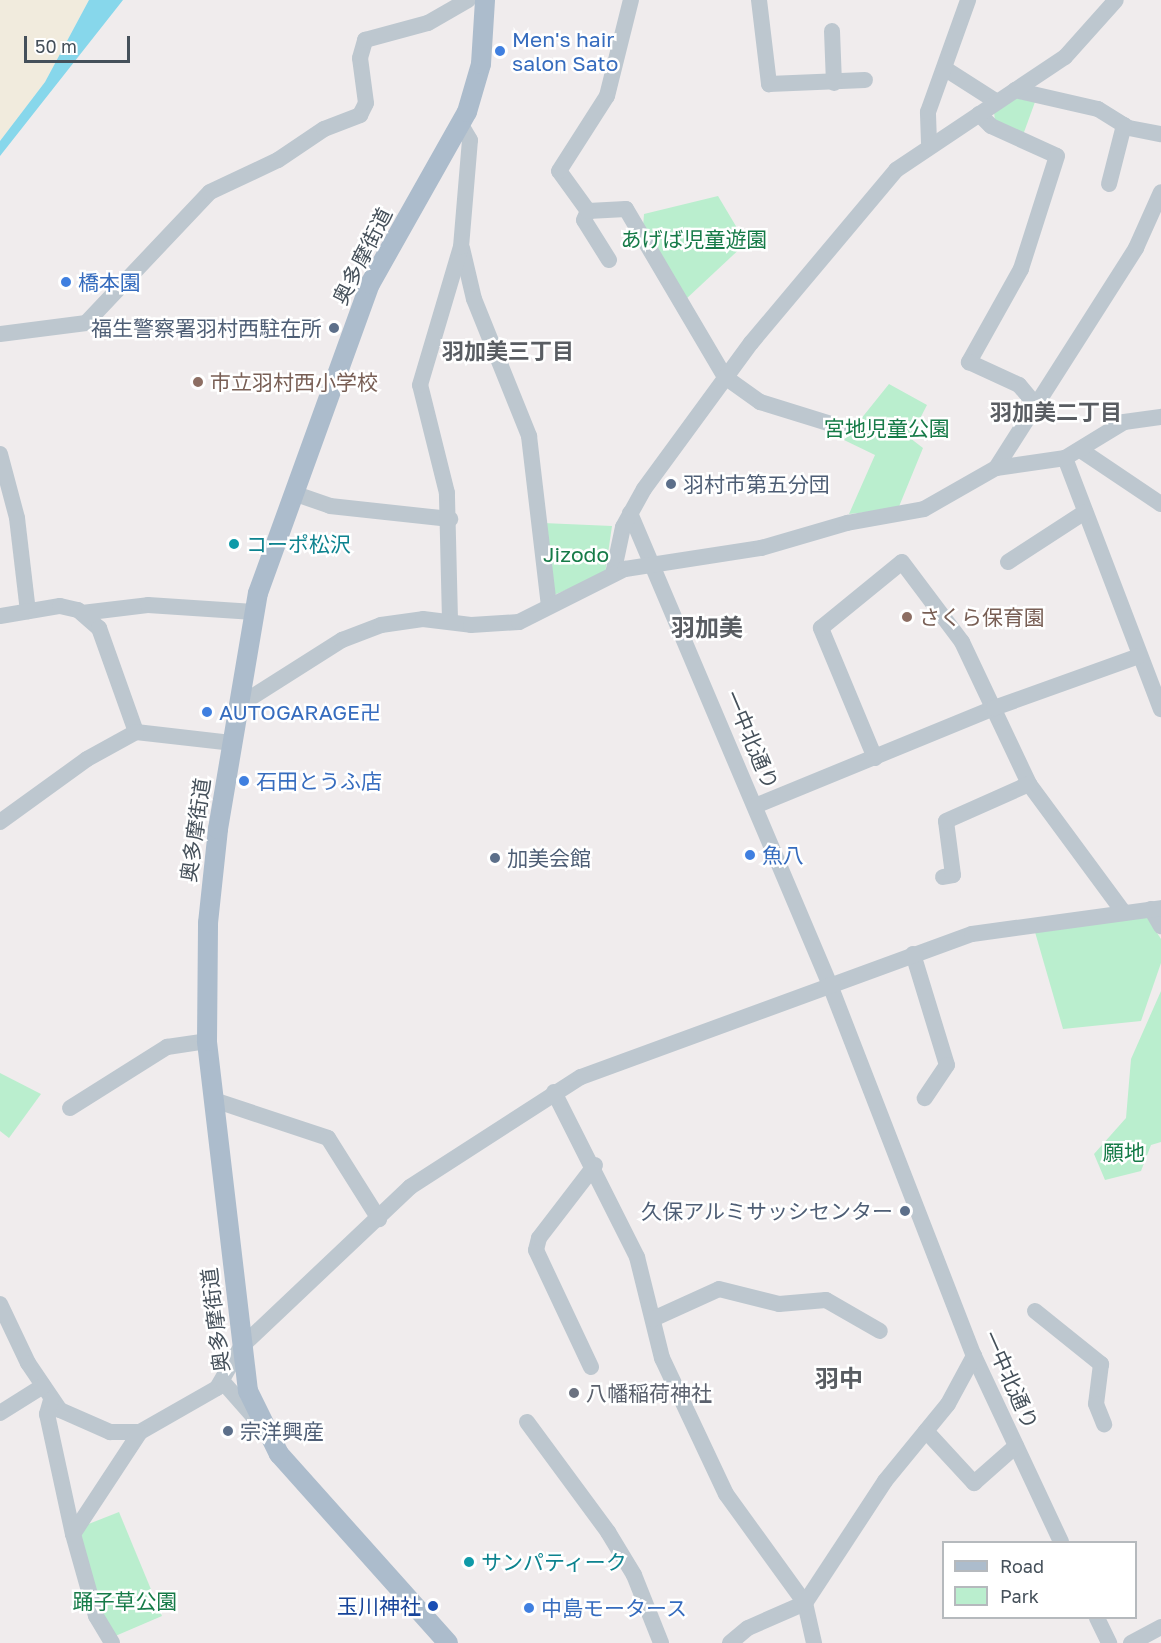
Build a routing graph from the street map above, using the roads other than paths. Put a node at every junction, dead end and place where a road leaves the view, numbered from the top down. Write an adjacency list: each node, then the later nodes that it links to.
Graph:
1 (468, 0): 23 (street)
2 (485, 0): 14 (main road, 奥多摩街道)
3 (631, 0): 20 (street)
4 (759, 0): 10 (street)
5 (968, 0): 8 (street)
6 (1116, 0): 11 (street)
7 (832, 31): 10 (street)
8 (946, 70): 12 (street); 17 (street)
9 (865, 80): 10 (street)
10 (834, 83)
11 (1015, 90): 12 (street); 15 (street)
12 (997, 102): 13 (street)
13 (979, 114): 17 (street); 25 (street)
14 (461, 125): 21 (street); 32 (main road, 奥多摩街道)
15 (1124, 125): 16 (street); 18 (street)
16 (1161, 134)
17 (929, 143): 24 (street)
18 (1109, 184)
19 (1161, 192): 25 (street)
20 (588, 211): 22 (street); 24 (street)
21 (461, 247): 36 (street); 40 (street)
22 (609, 261)
23 (0, 334)
24 (725, 377): 27 (street); 35 (street)
25 (1035, 404): 31 (street)
26 (1161, 417): 28 (street)
27 (841, 428)
28 (1082, 451): 30 (street); 33 (street)
29 (0, 454): 41 (street)
30 (1065, 458): 31 (street); 34 (street)
31 (996, 468): 38 (street)
32 (294, 493): 36 (street); 42 (main road, 奥多摩街道)
33 (1161, 504)
34 (1085, 512): 37 (street); 46 (street)
35 (630, 513): 38 (street, 一中北通り); 39 (street)
36 (450, 519): 45 (street)
37 (1008, 562)
38 (653, 565): 39 (street); 54 (street, 一中北通り)
39 (613, 574): 40 (street)
40 (549, 605): 45 (street)
41 (28, 611): 43 (street); 44 (street)
42 (254, 612): 43 (street); 47 (main road, 奥多摩街道)
43 (82, 613): 50 (street)
44 (0, 616)
45 (450, 620): 47 (street)
46 (1139, 656): 48 (street); 49 (street)
47 (241, 704): 51 (main road, 奥多摩街道)
48 (994, 708): 52 (street); 52 (street); 53 (street)
49 (1161, 709)
50 (136, 732): 51 (street); 55 (street)
51 (233, 743): 62 (main road, 奥多摩街道)
52 (875, 758): 54 (street)
53 (1029, 784): 56 (street); 58 (street)
54 (755, 806): 61 (street, 一中北通り)
55 (0, 822)
56 (943, 877)
57 (1156, 908): 58 (street); 59 (street)
58 (1124, 913): 60 (street)
59 (1161, 926)
60 (913, 954): 61 (street); 64 (street)
61 (830, 985): 63 (street); 74 (street, 一中北通り)
62 (207, 1041): 65 (main road, 奥多摩街道); 66 (street)
63 (554, 1092): 67 (street); 68 (street)
64 (925, 1098)
65 (214, 1100): 68 (street); 73 (main road, 奥多摩街道)
66 (70, 1108)
67 (595, 1165): 71 (street); 75 (street)
68 (379, 1219): 73 (street)
69 (0, 1304): 77 (street)
70 (1035, 1311): 81 (street)
71 (653, 1318): 72 (street); 87 (street)
72 (880, 1331)
73 (241, 1347): 76 (street); 80 (main road, 奥多摩街道)
74 (974, 1356): 82 (street); 84 (street, 一中北通り)
75 (591, 1367)
76 (223, 1382): 80 (street); 83 (street)
77 (47, 1393): 78 (street); 83 (street); 85 (street)
78 (0, 1413)
79 (527, 1422): 92 (street)
80 (260, 1423): 91 (main road, 奥多摩街道)
81 (1104, 1424)
82 (926, 1431): 84 (street); 87 (street)
83 (140, 1432): 85 (street)
84 (1016, 1446): 86 (street, 一中北通り)
85 (73, 1534): 90 (street)
86 (1062, 1541)
87 (805, 1603): 93 (street); 94 (street)
88 (1098, 1619): 95 (street)
89 (1161, 1627): 96 (street)
90 (112, 1643)
91 (448, 1643)
92 (661, 1643)
93 (730, 1643)
94 (814, 1643)
95 (1109, 1643)
96 (1131, 1643)

